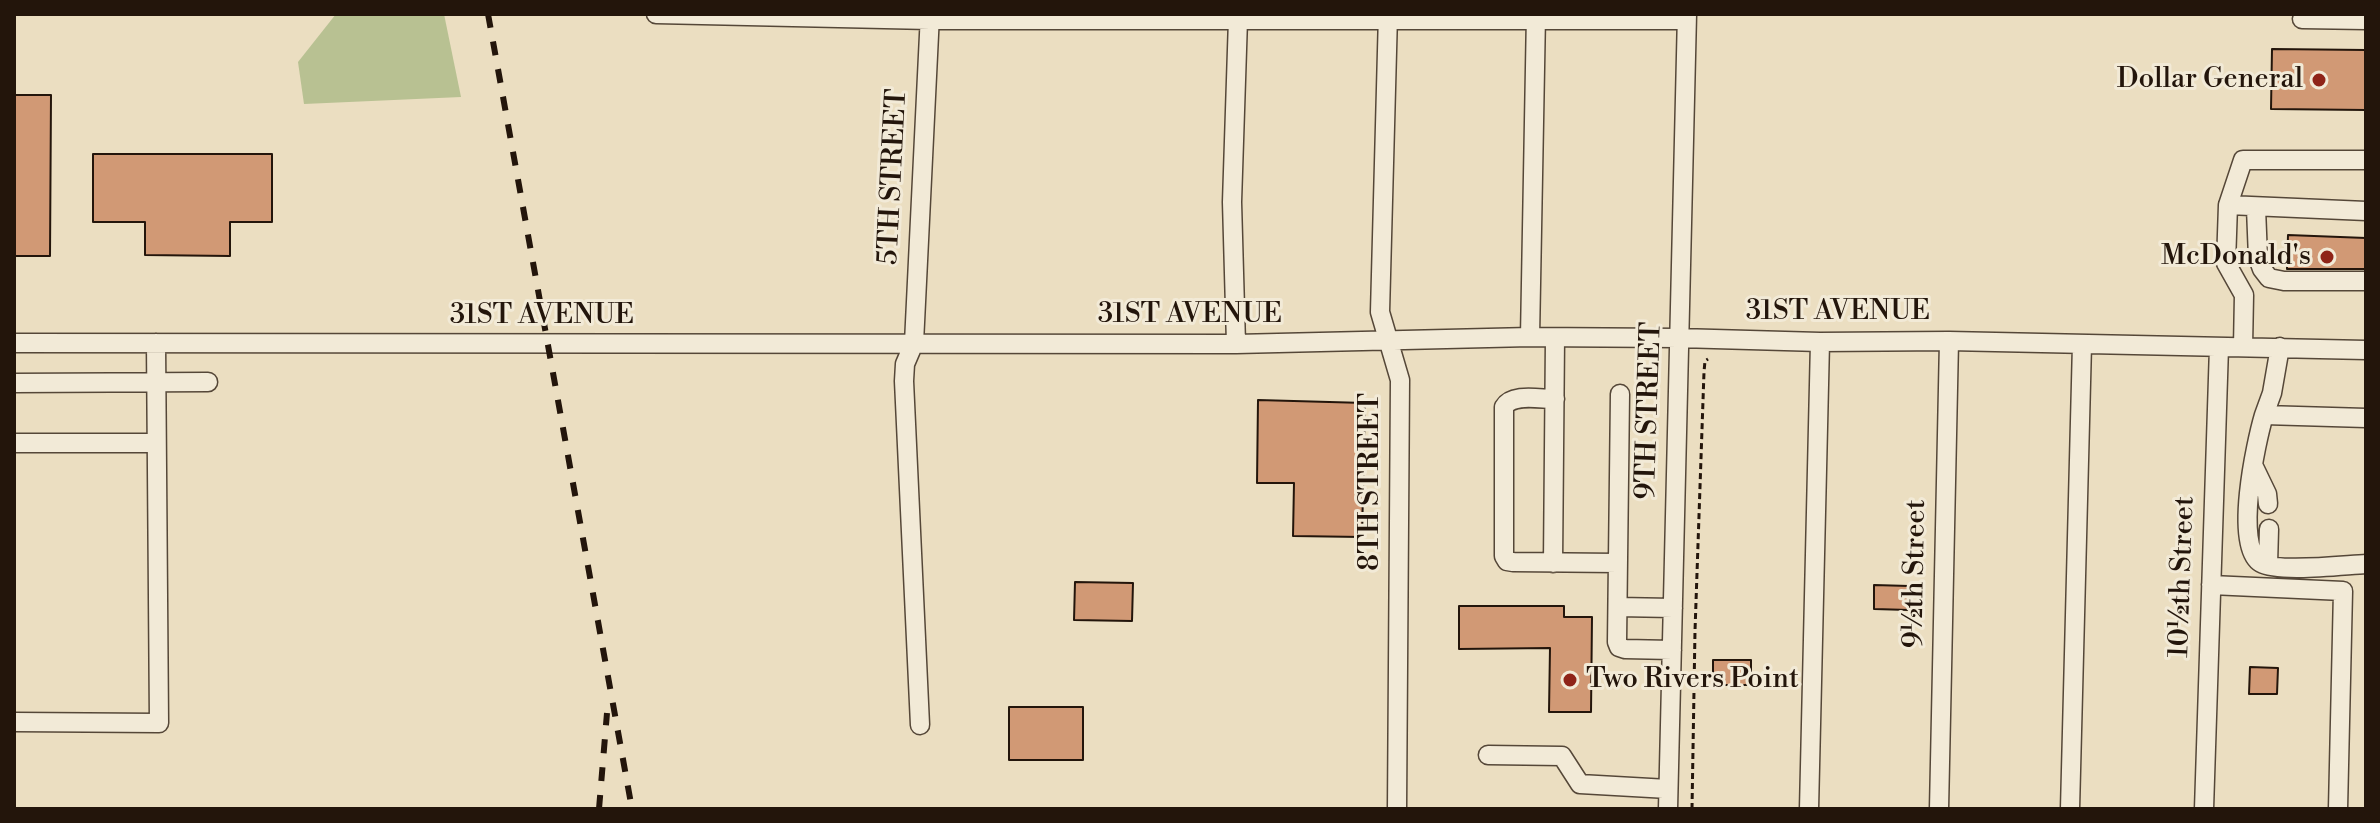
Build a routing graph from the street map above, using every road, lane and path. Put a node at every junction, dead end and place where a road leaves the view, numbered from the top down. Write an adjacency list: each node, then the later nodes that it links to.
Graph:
1 (656, 14): 2 (street)
2 (734, 15): 3 (street)
3 (930, 17): 7 (street); 23 (street, 5TH STREET)
4 (1388, 17): 5 (street); 7 (street); 18 (street, 8TH STREET)
5 (1536, 17): 6 (street); 15 (street)
6 (1686, 17): 17 (street, 9TH STREET)
7 (1238, 19): 24 (street)
8 (2302, 19): 9 (street)
9 (2366, 20)
10 (2366, 160): 11 (street)
11 (2228, 205): 12 (street); 27 (street)
12 (2256, 208): 13 (street); 14 (street)
13 (2366, 211)
14 (2366, 281)
15 (1530, 337): 16 (street, 31ST AVENUE); 18 (street, 31ST AVENUE)
16 (1555, 338): 17 (street, 31ST AVENUE); 34 (street)
17 (1679, 338): 20 (street, 31ST AVENUE); 48 (street, 9TH STREET)
18 (1389, 340): 24 (street, 31ST AVENUE); 55 (street, 8TH STREET)
19 (1949, 341): 20 (street, 31ST AVENUE); 25 (street, 31ST AVENUE); 59 (street, 9½th Street)
20 (1820, 342): 58 (street)
21 (14, 343): 22 (street, 31ST AVENUE)
22 (156, 343): 23 (street, 31ST AVENUE); 30 (street)
23 (914, 343): 24 (street, 31ST AVENUE); 52 (street, 5TH STREET)
24 (1236, 344)
25 (2082, 344): 26 (street, 31ST AVENUE); 60 (street)
26 (2219, 347): 27 (street, 31ST AVENUE); 46 (street, 10½th Street)
27 (2243, 347): 28 (street, 31ST AVENUE)
28 (2280, 347): 29 (street, 31ST AVENUE); 35 (street)
29 (2366, 350)
30 (156, 382): 31 (street); 32 (street); 38 (street)
31 (208, 382)
32 (14, 383)
33 (1620, 394): 43 (street)
34 (1555, 399): 42 (street); 42 (street)
35 (2264, 415): 36 (street); 39 (street)
36 (2366, 418)
37 (14, 443): 38 (street)
38 (156, 443): 51 (street)
39 (2254, 467): 40 (street); 45 (street)
40 (2268, 504)
41 (2269, 529): 45 (street)
42 (1553, 563): 43 (street)
43 (1618, 563): 47 (street)
44 (2366, 564): 45 (street)
45 (2268, 565)
46 (2211, 585): 61 (street, 10½th Street); 62 (street)
47 (1618, 607): 48 (street); 50 (street)
48 (1673, 608): 50 (street, 9TH STREET)
49 (1695, 631): 57 (path)
50 (1672, 650): 54 (street, 9TH STREET)
51 (14, 722)
52 (920, 725)
53 (1488, 755): 54 (street)
54 (1668, 789): 56 (street, 9TH STREET)
55 (1397, 809)
56 (1668, 809)
57 (1692, 809)
58 (1809, 809)
59 (1939, 809)
60 (2070, 809)
61 (2204, 809)
62 (2338, 809)

